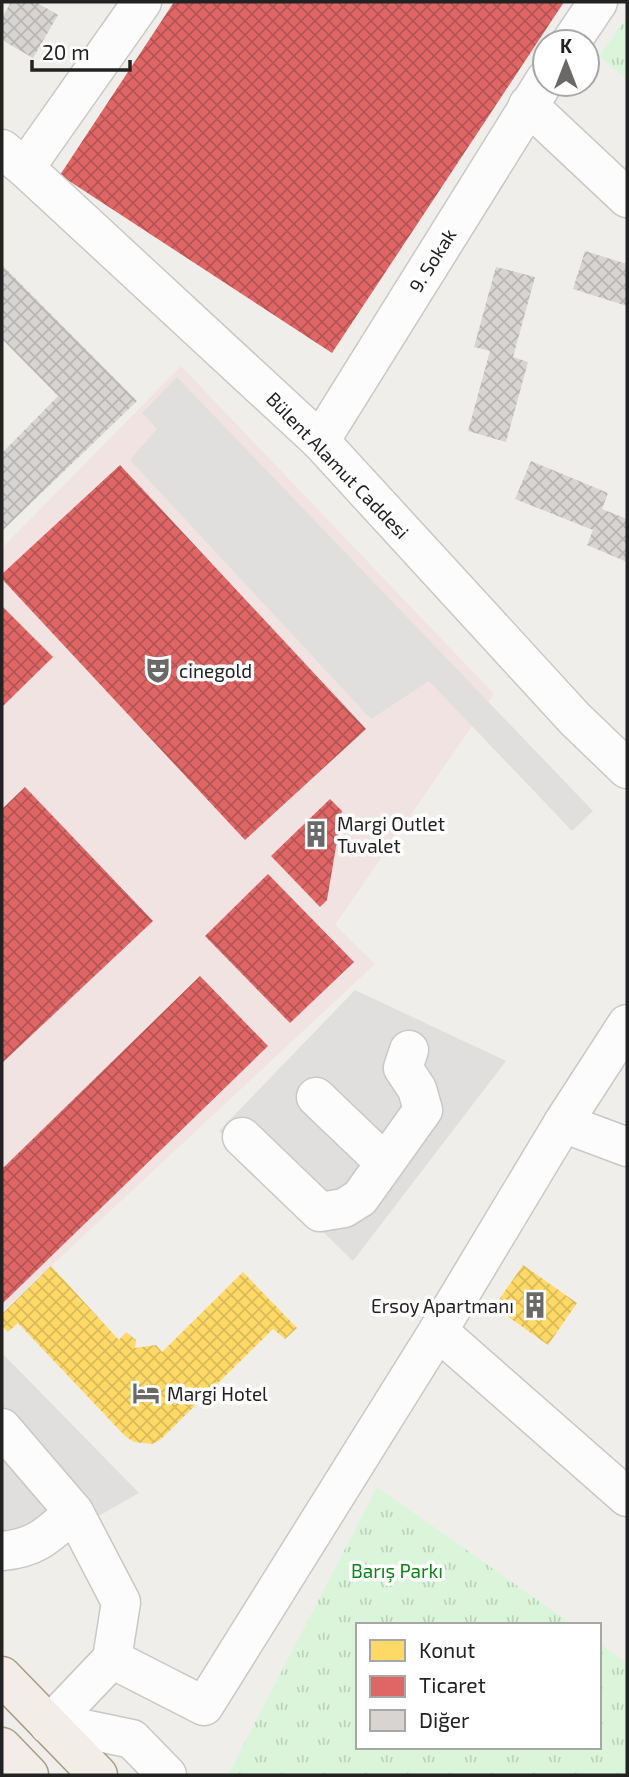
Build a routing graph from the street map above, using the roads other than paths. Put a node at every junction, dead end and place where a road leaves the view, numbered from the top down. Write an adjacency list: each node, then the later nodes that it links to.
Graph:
1 (142, 2): 6 (street)
2 (598, 2): 3 (street)
3 (580, 28)
4 (534, 98): 8 (street, 9. Sokak)
5 (541, 98): 7 (street)
6 (14, 158): 8 (street, Bülent Alamut Caddesi)
7 (627, 198)
8 (320, 441): 9 (street, Bülent Alamut Caddesi)
9 (627, 769)
10 (627, 1024): 13 (street)
11 (409, 1051): 16 (street)
12 (316, 1097): 16 (street)
13 (563, 1123): 15 (street); 17 (street)
14 (242, 1137): 16 (street)
15 (627, 1147)
16 (384, 1162)
17 (438, 1331): 19 (street); 22 (street)
18 (2, 1428): 20 (street)
19 (627, 1497)
20 (74, 1512): 21 (street); 22 (street)
21 (2, 1551)
22 (112, 1659): 24 (street)
23 (2, 1676): 24 (main road)
24 (48, 1725): 27 (main road); 28 (street)
25 (2, 1748): 26 (main road)
26 (29, 1775)
27 (98, 1775)
28 (167, 1775)

